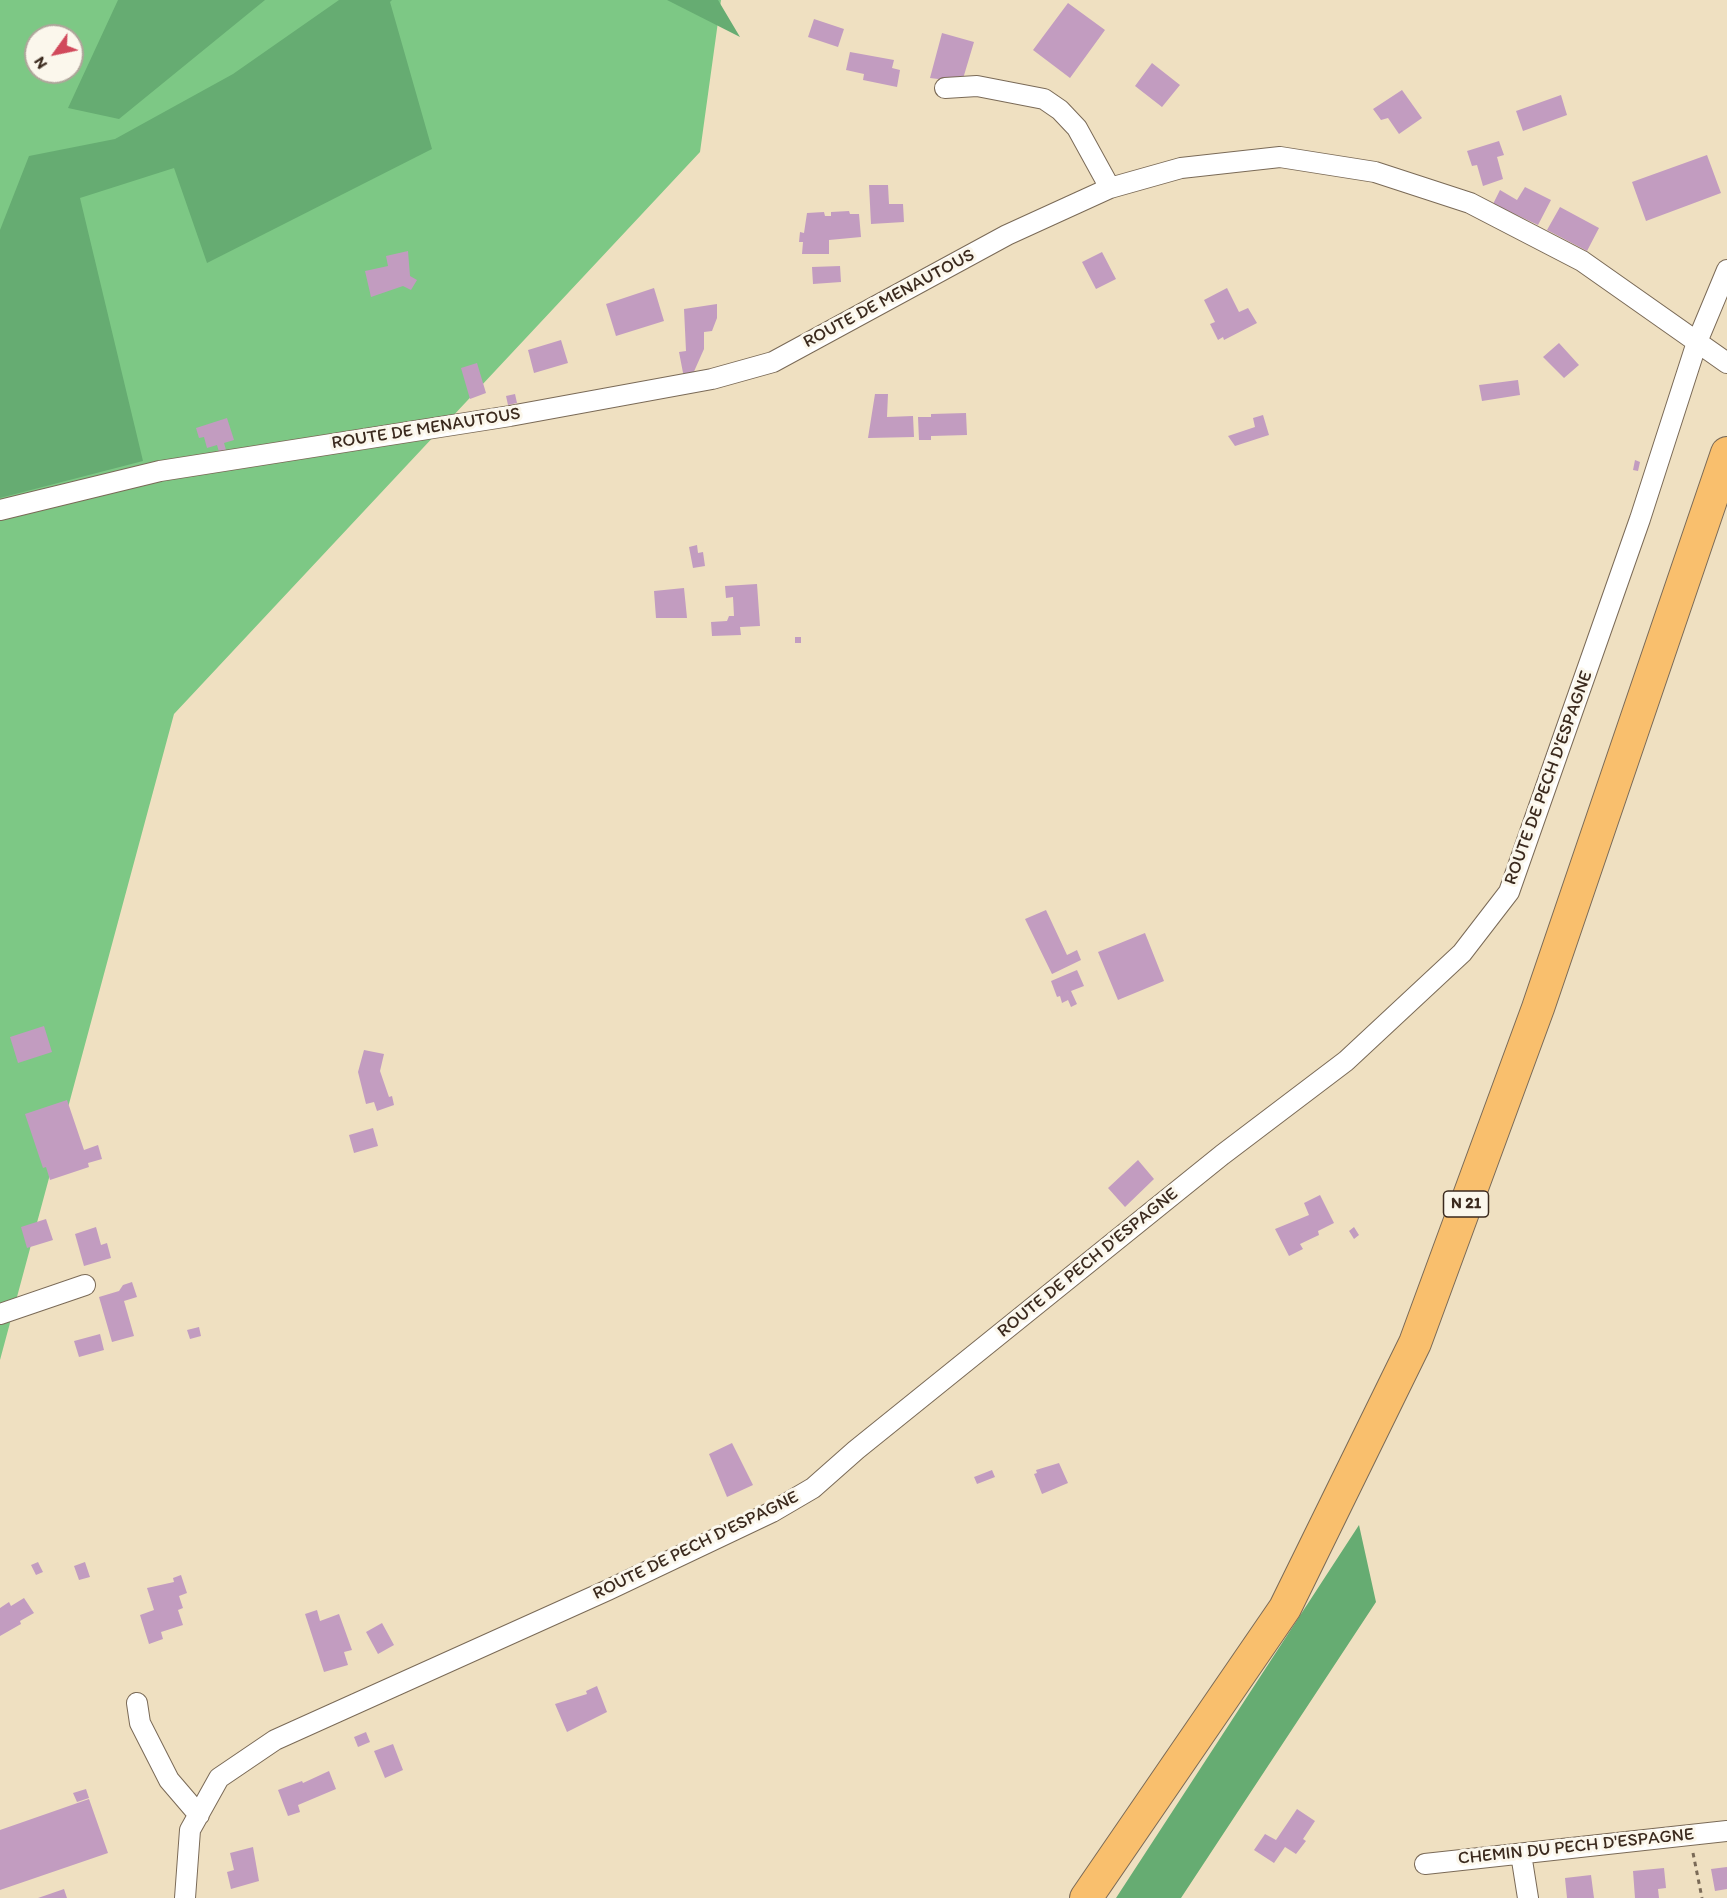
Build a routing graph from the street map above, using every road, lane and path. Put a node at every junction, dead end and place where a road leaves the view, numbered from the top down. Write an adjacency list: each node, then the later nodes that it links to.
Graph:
1 (945, 88): 2 (street)
2 (1110, 188): 4 (street, ROUTE DE MENAUTOUS); 7 (street, ROUTE DE MENAUTOUS)
3 (1727, 270): 4 (street, ROUTE DE PECH D'ESPAGNE)
4 (1697, 342): 5 (street, ROUTE DE MENAUTOUS); 11 (street, ROUTE DE PECH D'ESPAGNE)
5 (1727, 363)
6 (1727, 453): 17 (main road, N 21)
7 (0, 510)
8 (85, 1285): 9 (street)
9 (0, 1314)
10 (138, 1703): 11 (street)
11 (199, 1815): 16 (street, ROUTE DE PECH D'ESPAGNE)
12 (1727, 1831): 13 (street, CHEMIN DU PECH D'ESPAGNE)
13 (1689, 1835): 14 (street, CHEMIN DU PECH D'ESPAGNE); 19 (path)
14 (1521, 1854): 15 (street, CHEMIN DU PECH D'ESPAGNE); 18 (street)
15 (1425, 1864)
16 (185, 1898)
17 (1086, 1898)
18 (1528, 1898)
19 (1702, 1898)

